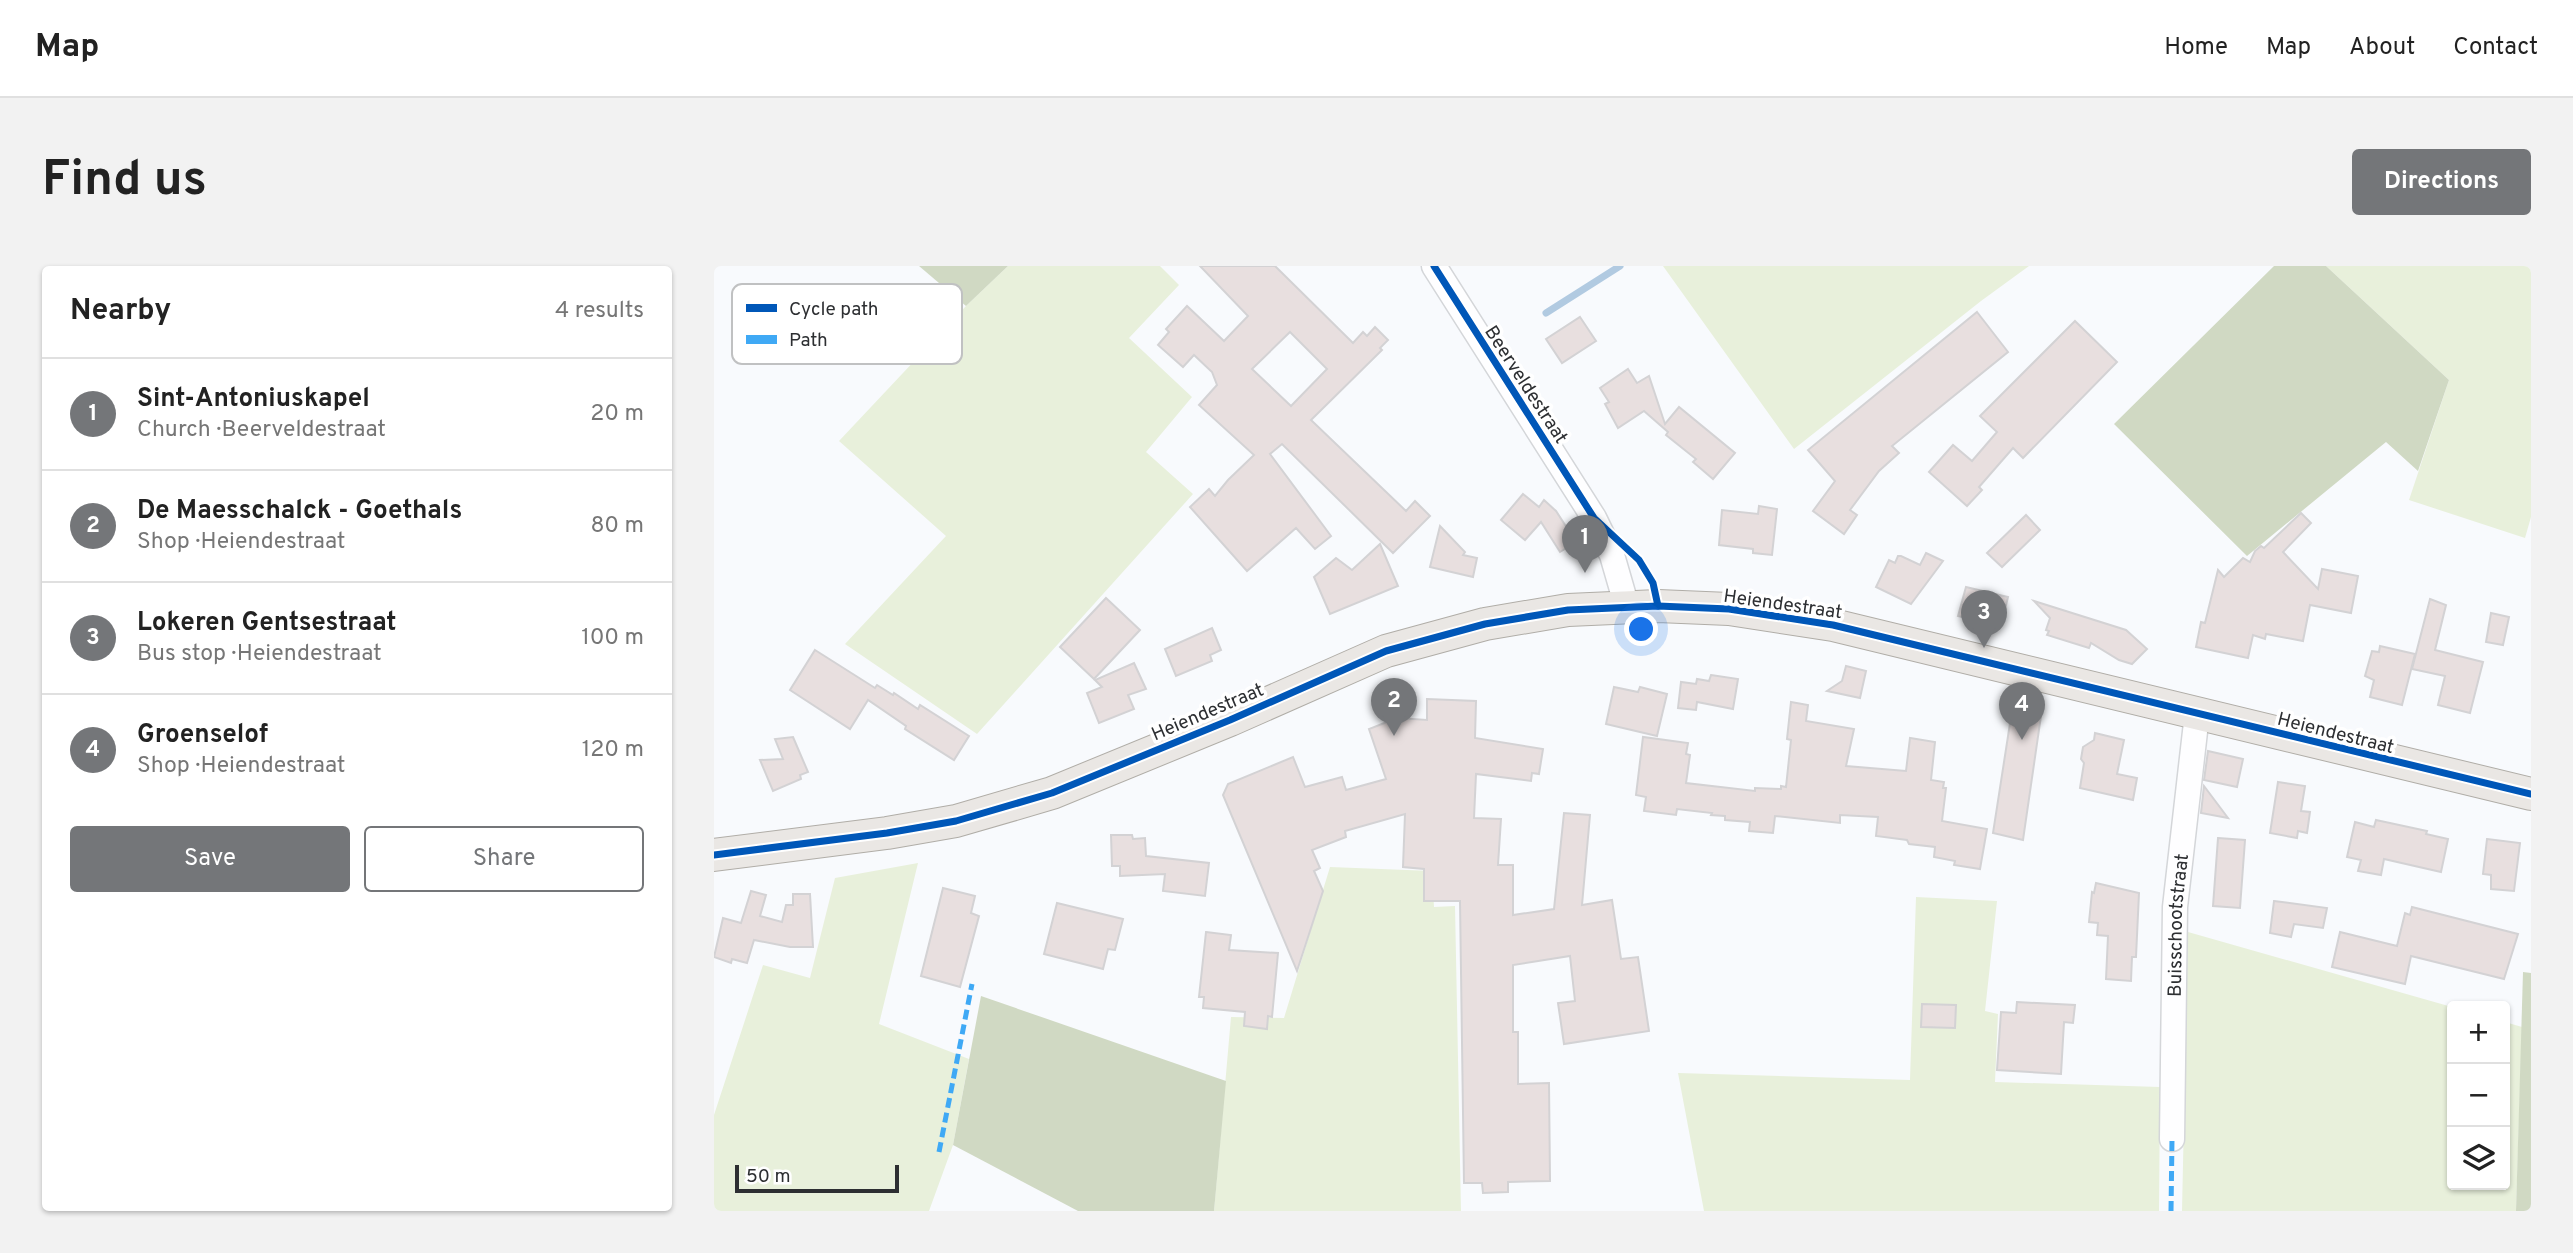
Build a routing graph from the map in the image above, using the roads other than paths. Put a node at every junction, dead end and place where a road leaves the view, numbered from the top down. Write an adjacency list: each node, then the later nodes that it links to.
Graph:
1 (1434, 266): 2 (street, Beerveldestraat)
2 (1627, 607): 3 (main road, Heiendestraat); 5 (main road, Heiendestraat)
3 (2197, 714): 4 (main road, Heiendestraat); 6 (street, Buisschootstraat)
4 (2531, 794)
5 (714, 855)
6 (2172, 1139)

